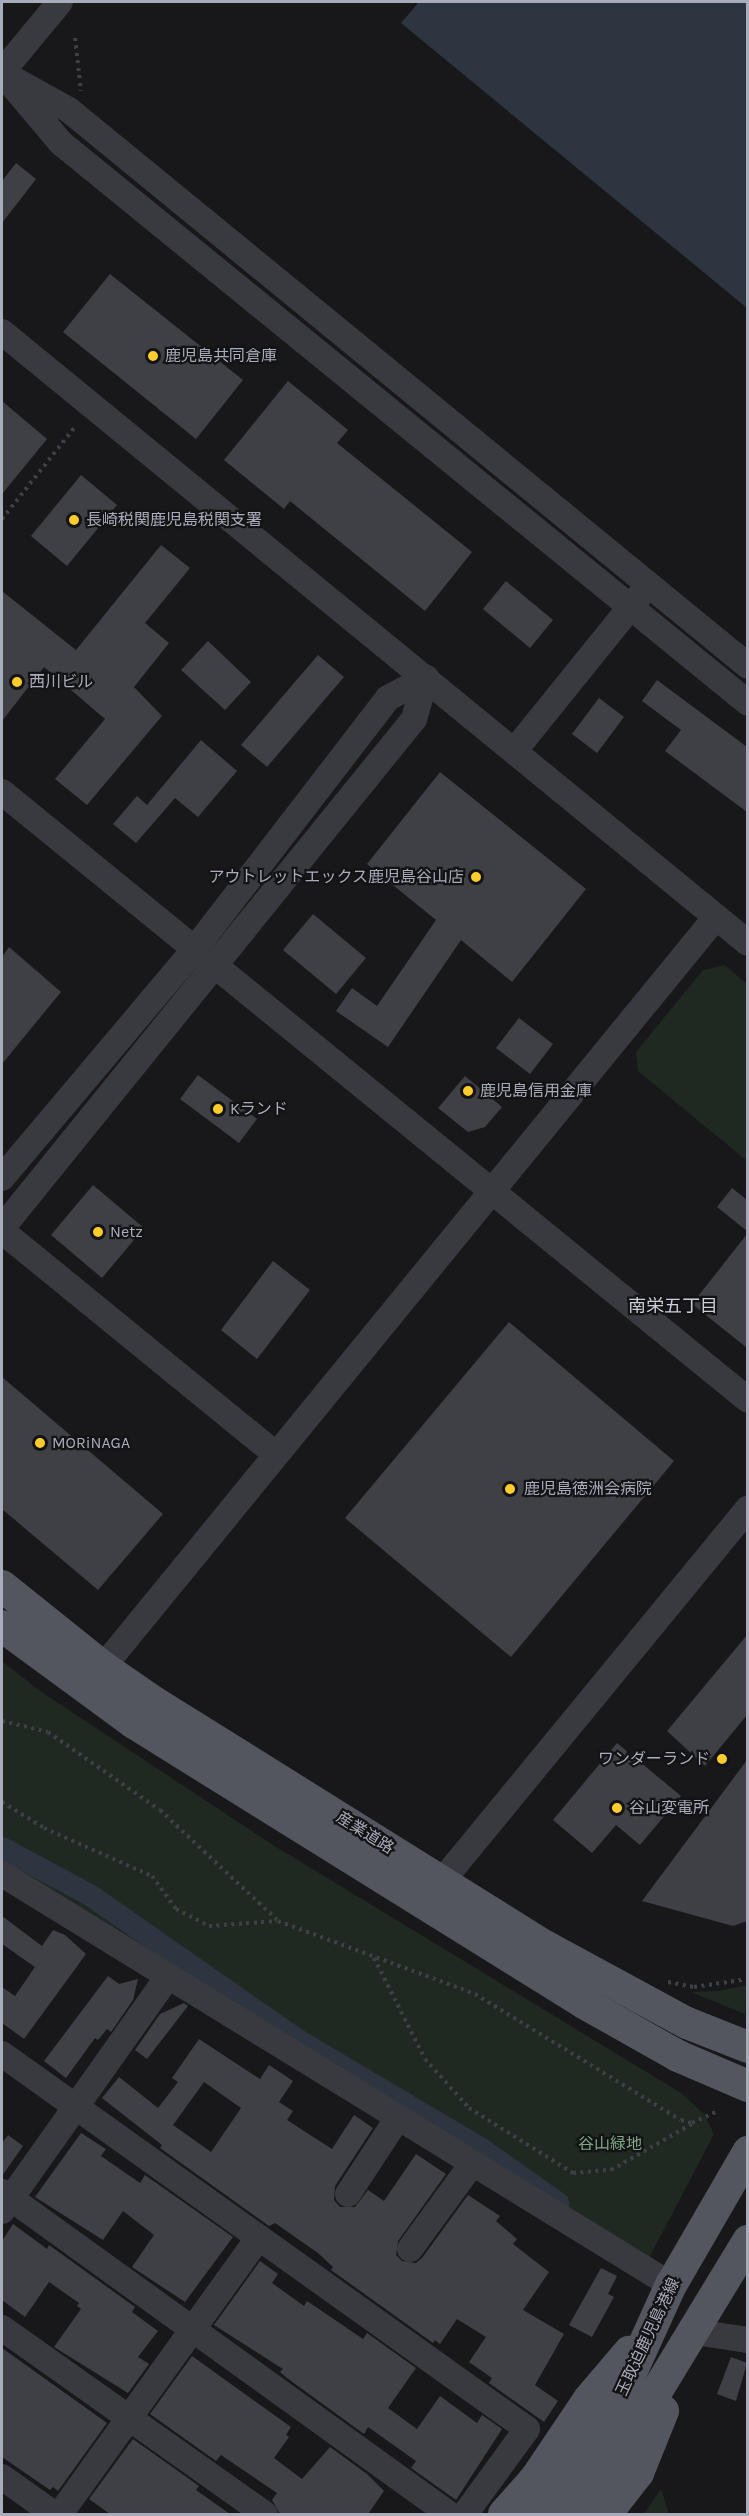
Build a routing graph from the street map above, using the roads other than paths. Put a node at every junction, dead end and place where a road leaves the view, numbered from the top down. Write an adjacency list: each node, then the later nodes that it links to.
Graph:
1 (60, 2): 2 (street)
2 (2, 73): 4 (street); 5 (street)
3 (2, 332): 7 (street)
4 (648, 585): 5 (street); 6 (street)
5 (631, 607): 8 (street); 9 (street)
6 (747, 666)
7 (426, 678): 9 (street); 13 (street); 14 (street)
8 (747, 704)
9 (515, 750): 11 (street)
10 (2, 792): 13 (street)
11 (716, 917): 12 (street); 16 (street)
12 (747, 943)
13 (194, 950): 14 (street); 15 (street)
14 (215, 966): 16 (street); 17 (street)
15 (2, 1178)
16 (490, 1191): 18 (street); 19 (street)
17 (2, 1229): 19 (street)
18 (747, 1400)
19 (274, 1453): 23 (street)
20 (747, 1509): 25 (street)
21 (2, 1586): 23 (main road, 産業道路)
22 (2, 1626): 29 (main road, 産業道路)
23 (103, 1667): 25 (main road, 産業道路)
24 (2, 1874): 26 (street)
25 (442, 1881): 27 (main road, 産業道路)
26 (167, 1978): 30 (street); 31 (street)
27 (747, 2047)
28 (2, 2054): 30 (street)
29 (747, 2086)
30 (76, 2106): 35 (street); 36 (street)
31 (397, 2119): 33 (street); 34 (street)
32 (747, 2152): 39 (main road, 玉取迫鹿児島港線)
33 (472, 2164): 38 (street); 39 (street)
34 (348, 2194)
35 (4, 2201): 41 (street)
36 (258, 2238): 41 (street); 51 (street)
37 (747, 2241): 43 (main road, 玉取迫鹿児島港線)
38 (411, 2249)
39 (671, 2285): 42 (main road, 玉取迫鹿児島港線)
40 (2, 2328): 45 (street)
41 (193, 2329): 45 (street); 50 (street)
42 (650, 2329): 52 (main road); 53 (main road, 玉取迫鹿児島港線)
43 (695, 2332): 44 (street); 54 (main road, 玉取迫鹿児島港線); 55 (main road)
44 (747, 2340)
45 (129, 2418): 48 (street); 49 (street)
46 (2, 2477): 47 (street)
47 (54, 2514)
48 (60, 2514)
49 (265, 2514)
50 (449, 2514)
51 (465, 2514)
52 (504, 2514)
53 (539, 2514)
54 (574, 2514)
55 (606, 2514)

